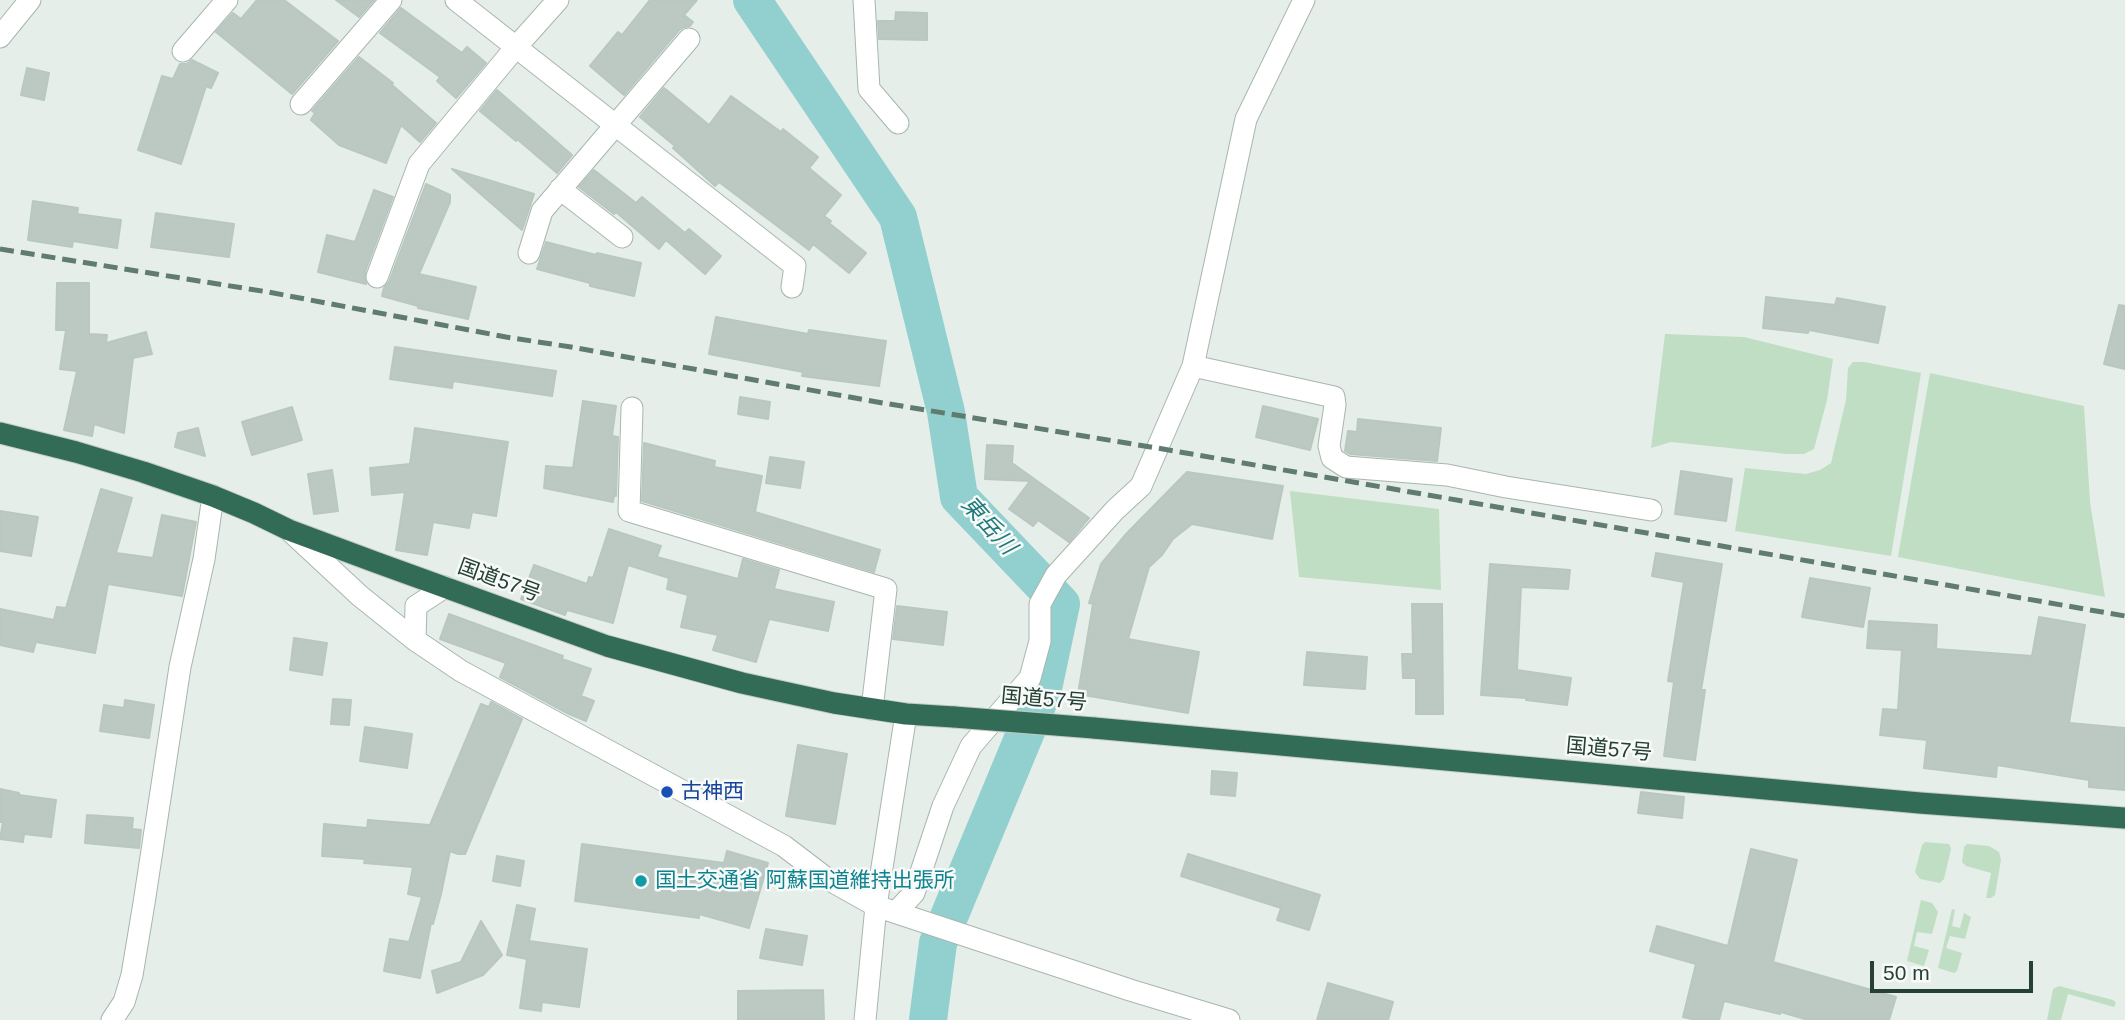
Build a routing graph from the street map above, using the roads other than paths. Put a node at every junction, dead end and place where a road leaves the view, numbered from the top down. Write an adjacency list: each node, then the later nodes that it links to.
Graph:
1 (30, 0): 8 (street)
2 (227, 0): 11 (street)
3 (391, 0): 12 (street)
4 (456, 0): 10 (street)
5 (558, 0): 10 (street)
6 (864, 0): 13 (street)
7 (1304, 0): 20 (street)
8 (0, 37)
9 (689, 39): 14 (street)
10 (516, 47): 14 (street); 18 (street)
11 (183, 51)
12 (301, 104)
13 (898, 123)
14 (615, 124): 15 (street); 19 (street)
15 (560, 189): 16 (street); 17 (street)
16 (622, 237)
17 (529, 253)
18 (377, 277)
19 (792, 287)
20 (1194, 366): 24 (street); 31 (street)
21 (632, 408): 28 (street)
22 (0, 433): 23 (highway, 国道57号)
23 (213, 496): 25 (highway, 国道57号); 33 (street)
24 (1651, 510)
25 (289, 530): 26 (highway, 国道57号); 27 (street)
26 (445, 587): 27 (street); 28 (highway, 国道57号)
27 (415, 640): 31 (street)
28 (872, 709): 29 (highway, 国道57号)
29 (905, 713): 30 (highway, 国道57号, bridge); 31 (street)
30 (2125, 818)
31 (895, 912): 32 (street); 34 (street)
32 (1204, 1016): 35 (street)
33 (112, 1020)
34 (865, 1020)
35 (1229, 1020)

